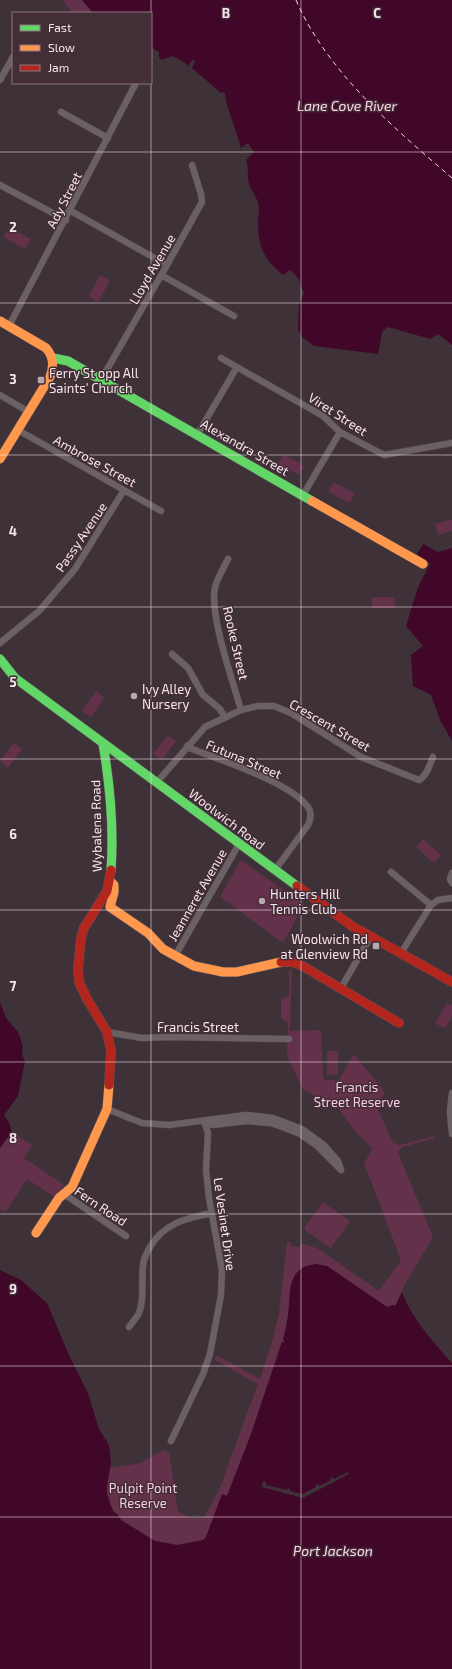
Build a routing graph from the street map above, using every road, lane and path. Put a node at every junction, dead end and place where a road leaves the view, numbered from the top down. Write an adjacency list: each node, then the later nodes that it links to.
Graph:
1 (12, 59): 2 (street)
2 (0, 80)
3 (135, 84): 5 (street, Ady Street)
4 (61, 112): 5 (street)
5 (108, 138): 8 (street, Ady Street)
6 (192, 165): 10 (street, Lloyd Avenue)
7 (0, 185): 9 (street)
8 (70, 211): 9 (street, Ady Street); 10 (street)
9 (66, 220): 14 (street, Ady Street)
10 (167, 265): 11 (street, Lloyd Avenue)
11 (161, 275): 12 (street); 18 (street, Lloyd Avenue)
12 (234, 316)
13 (0, 321): 14 (street)
14 (9, 326): 15 (street)
15 (53, 358): 18 (street, Alexandra Street); 20 (street)
16 (221, 358): 17 (street, Viret Street)
17 (237, 367): 22 (street, Viret Street); 23 (street)
18 (100, 380): 23 (street, Alexandra Street)
19 (0, 396): 20 (street)
20 (29, 412): 21 (street)
21 (18, 430): 25 (street); 26 (street, Ambrose Street)
22 (340, 432): 24 (street, Viret Street); 27 (street)
23 (197, 435): 27 (street, Alexandra Street)
24 (452, 443)
25 (0, 459)
26 (124, 490): 28 (street, Ambrose Street); 31 (street, Passy Avenue)
27 (303, 495): 30 (street, Alexandra Street)
28 (160, 511)
29 (228, 558): 34 (street, Rooke Street)
30 (423, 564)
31 (0, 643)
32 (172, 654): 35 (street)
33 (0, 659): 36 (street, Woolwich Road)
34 (241, 710): 35 (street, Crescent Street); 38 (street, Crescent Street)
35 (225, 718): 37 (street, Crescent Street)
36 (103, 744): 39 (street, Woolwich Road); 44 (street, Wybalena Road)
37 (187, 746): 39 (street, Crescent Street); 41 (street, Futuna Street)
38 (433, 757)
39 (157, 782): 40 (street, Woolwich Road)
40 (239, 844): 41 (street, Woolwich Road); 50 (street, Jeanneret Avenue)
41 (275, 870): 48 (street, Woolwich Road)
42 (391, 872): 47 (street)
43 (452, 873): 45 (street)
44 (110, 881): 50 (street); 54 (street, Wybalena Road)
45 (452, 883)
46 (452, 898): 47 (street)
47 (431, 904): 49 (street)
48 (371, 936): 49 (street, Woolwich Road); 52 (street)
49 (401, 953): 51 (street, Woolwich Road)
50 (175, 956): 52 (street)
51 (452, 982)
52 (340, 988): 53 (street)
53 (399, 1022)
54 (107, 1032): 55 (street, Francis Street); 57 (street, Wybalena Road)
55 (289, 1039)
56 (452, 1093): 59 (street)
57 (107, 1108): 58 (street); 60 (street, Wybalena Road)
58 (204, 1121): 58 (street); 61 (street, Le Vesinet Drive)
59 (452, 1134)
60 (64, 1194): 62 (street, Wybalena Road); 63 (street, Fern Road)
61 (212, 1213): 64 (street); 65 (street, Le Vesinet Drive)
62 (36, 1233)
63 (126, 1236)
64 (129, 1327)
65 (171, 1441)

